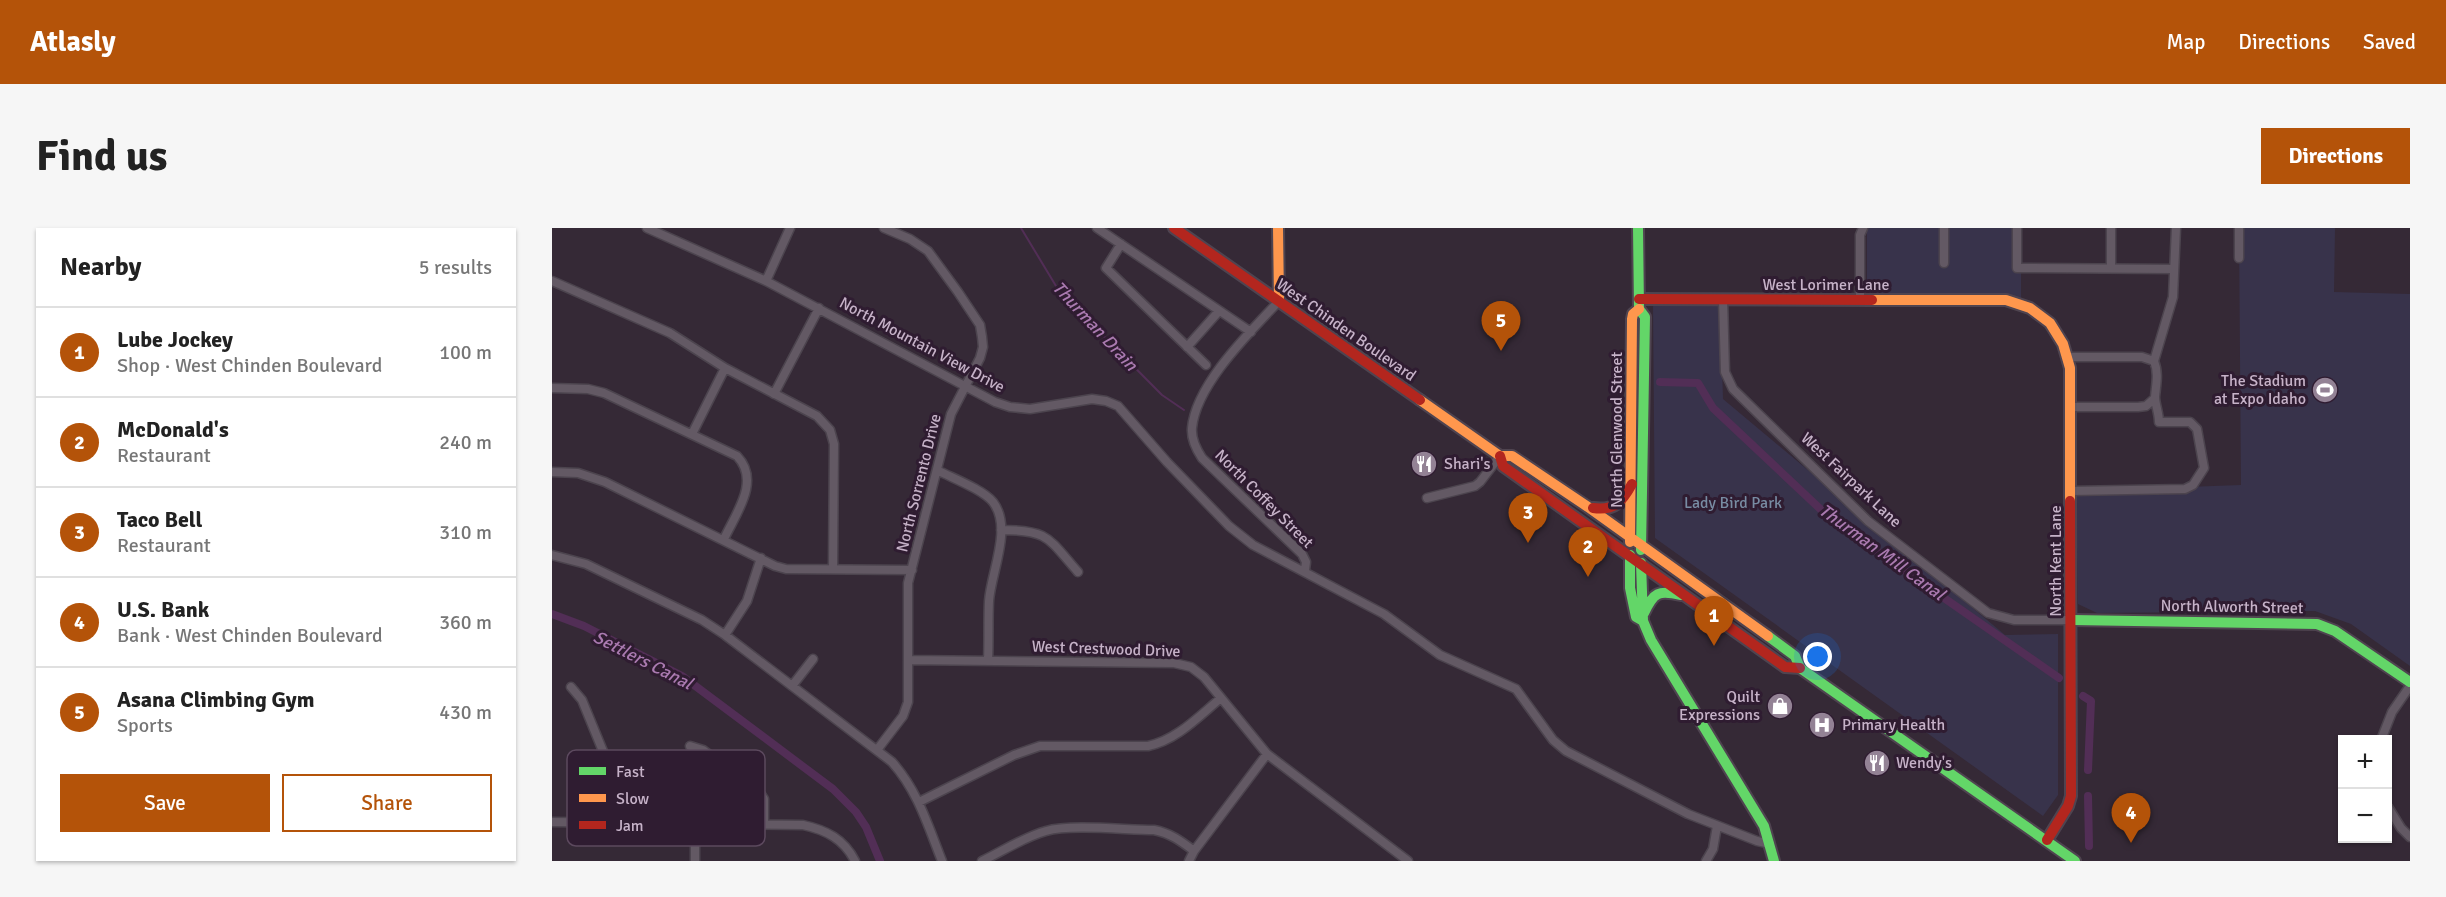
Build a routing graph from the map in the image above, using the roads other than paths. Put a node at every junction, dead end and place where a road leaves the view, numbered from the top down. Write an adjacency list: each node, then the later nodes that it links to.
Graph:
1 (647, 228): 20 (street, North Mountain View Drive)
2 (790, 228): 20 (street)
3 (884, 228): 34 (street, North Sorrento Drive)
4 (1097, 228): 14 (street)
5 (1174, 228): 23 (main road, West Chinden Boulevard)
6 (1278, 228): 23 (main road)
7 (1638, 228): 25 (main road, North Glenwood Street)
8 (1863, 228): 22 (street)
9 (1944, 228): 16 (street)
10 (2017, 228): 17 (street)
11 (2111, 228): 17 (street)
12 (2176, 228): 18 (street)
13 (2239, 228): 15 (street)
14 (1121, 244): 27 (street); 29 (street)
15 (2239, 258)
16 (1944, 263)
17 (2111, 268): 18 (street)
18 (2174, 269): 31 (street)
19 (552, 281): 33 (street)
20 (766, 281): 26 (street, North Mountain View Drive)
21 (1723, 299): 22 (main road, West Lorimer Lane); 25 (main road, West Lorimer Lane); 61 (street, West Fairpark Lane)
22 (1860, 300): 24 (main road, West Lorimer Lane)
23 (1279, 301): 28 (street, North Coffey Street); 40 (main road, West Chinden Boulevard)
24 (2013, 301): 30 (main road, North Kent Lane)
25 (1639, 304): 43 (main road, North Glenwood Street); 50 (main road, North Glenwood Street)
26 (819, 308): 34 (street, North Mountain View Drive); 36 (street)
27 (1220, 311): 28 (street); 29 (street)
28 (1251, 332): 57 (street, North Coffey Street)
29 (1187, 347): 32 (street)
30 (2069, 357): 31 (street); 38 (main road, North Kent Lane)
31 (2154, 361): 37 (street)
32 (1206, 365)
33 (725, 368): 36 (street); 39 (street)
34 (966, 386): 41 (street, North Sorrento Drive); 57 (street, North Mountain View Drive)
35 (552, 388): 39 (street)
36 (774, 394): 55 (street)
37 (2155, 398): 38 (street); 44 (street)
38 (2071, 407): 44 (main road, North Kent Lane)
39 (692, 434): 49 (street)
40 (1500, 456): 45 (street); 46 (main road, West Chinden Boulevard); 52 (main road, West Chinden Boulevard)
41 (937, 470): 47 (street); 56 (street, North Sorrento Drive)
42 (552, 472): 49 (street)
43 (1632, 483): 46 (main road); 48 (main road, North Glenwood Street)
44 (2071, 491): 61 (main road, North Kent Lane)
45 (1427, 498)
46 (1588, 507): 48 (main road, West Chinden Boulevard)
47 (1001, 530): 58 (street); 65 (street)
48 (1630, 537): 50 (main road, West Chinden Boulevard); 52 (main road, North Glenwood Street)
49 (724, 539): 53 (street)
50 (1642, 545): 54 (main road, North Glenwood Street); 66 (main road, West Chinden Boulevard)
51 (552, 555): 62 (street)
52 (1630, 555): 54 (main road, West Chinden Boulevard); 60 (main road, North Glenwood Street)
53 (761, 558): 55 (street); 62 (street)
54 (1641, 563): 59 (main road, West Chinden Boulevard); 60 (main road, North Glenwood Street)
55 (833, 569): 56 (street)
56 (912, 570): 64 (street, North Sorrento Drive)
57 (1305, 570): 80 (street, North Mountain View Drive)
58 (1078, 572)
59 (1689, 597): 60 (main road); 66 (main road, West Chinden Boulevard)
60 (1644, 617): 83 (main road, North Glenwood Street)
61 (2072, 620): 67 (main road, North Alworth Street); 82 (main road, North Kent Lane)
62 (725, 635): 68 (street)
63 (813, 659): 68 (street)
64 (908, 660): 65 (street, West Crestwood Drive); 75 (street, North Sorrento Drive)
65 (988, 661): 70 (street, West Crestwood Drive)
66 (1800, 668): 82 (main road, West Chinden Boulevard)
67 (2410, 684): 71 (street)
68 (792, 686): 75 (street)
69 (571, 687): 73 (street)
70 (1221, 698): 76 (street, West Crestwood Drive); 77 (street)
71 (2383, 735)
72 (690, 746): 74 (street)
73 (602, 750)
74 (703, 750)
75 (877, 750): 77 (street)
76 (1267, 754): 84 (street); 89 (street, West Crestwood Drive)
77 (919, 802): 86 (street)
78 (2392, 813): 81 (street)
79 (765, 823): 85 (street)
80 (1717, 826): 83 (street, North Mountain View Drive); 90 (street)
81 (2410, 837)
82 (2047, 840): 92 (main road, West Chinden Boulevard)
83 (1770, 844): 91 (main road, North Glenwood Street)
84 (1194, 851): 87 (street); 88 (street)
85 (855, 861)
86 (942, 861)
87 (982, 861)
88 (1189, 861)
89 (1408, 861)
90 (1706, 861)
91 (1774, 861)
92 (2075, 861)

